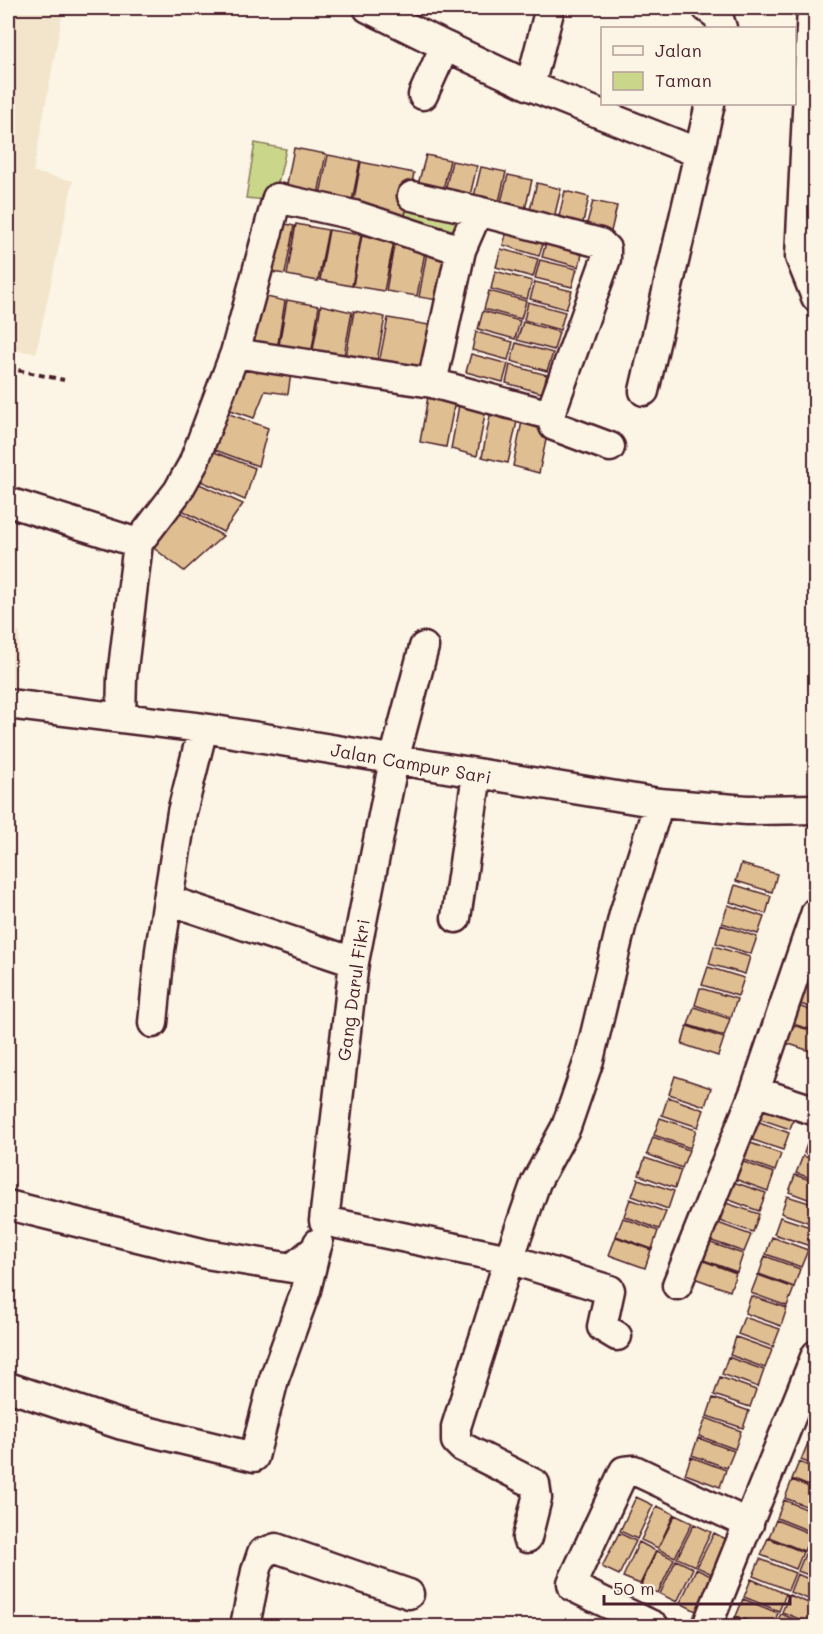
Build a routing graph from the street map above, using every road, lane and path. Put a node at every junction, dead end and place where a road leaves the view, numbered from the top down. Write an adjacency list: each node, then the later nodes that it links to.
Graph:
1 (368, 8): 6 (street)
2 (550, 8): 7 (street)
3 (707, 8): 5 (street)
4 (812, 8): 10 (street)
5 (722, 27)
6 (445, 46): 7 (street); 8 (street)
7 (530, 86): 11 (street)
8 (423, 95)
9 (710, 105): 11 (street)
10 (812, 107): 15 (street)
11 (699, 153): 21 (street)
12 (412, 196): 13 (street)
13 (478, 211): 14 (street); 22 (street)
14 (461, 250): 17 (street); 20 (street)
15 (808, 257): 16 (street)
16 (816, 297)
17 (235, 352): 20 (street); 25 (street)
18 (8, 368): 19 (path)
19 (64, 380)
20 (432, 383): 22 (street)
21 (644, 391)
22 (550, 415): 23 (street)
23 (610, 447)
24 (8, 502): 25 (street)
25 (138, 543): 28 (street)
26 (424, 647): 30 (street, Gang Darul Fikri)
27 (8, 704): 28 (street, Jalan Campur Sari)
28 (121, 716): 29 (street, Jalan Campur Sari)
29 (203, 728): 30 (street, Jalan Campur Sari); 34 (street)
30 (394, 760): 31 (street, Jalan Campur Sari); 37 (street, Gang Darul Fikri)
31 (477, 774): 32 (street, Jalan Campur Sari); 36 (street)
32 (659, 803): 33 (street, Jalan Campur Sari); 44 (street)
33 (816, 810)
34 (168, 900): 37 (street); 38 (street)
35 (816, 912): 39 (street)
36 (456, 918)
37 (354, 962): 42 (street, Gang Darul Fikri)
38 (153, 1023)
39 (755, 1091): 40 (street); 45 (street)
40 (816, 1111)
41 (8, 1205): 43 (street)
42 (324, 1221): 43 (street, Gang Darul Fikri); 44 (street)
43 (316, 1249): 48 (street, Gang Darul Fikri)
44 (509, 1259): 46 (street); 50 (street)
45 (677, 1285)
46 (617, 1336)
47 (816, 1355): 49 (street)
48 (8, 1387)
49 (749, 1524): 53 (street); 54 (street)
50 (527, 1538)
51 (409, 1594): 52 (street)
52 (244, 1626)
53 (654, 1626)
54 (707, 1626)

